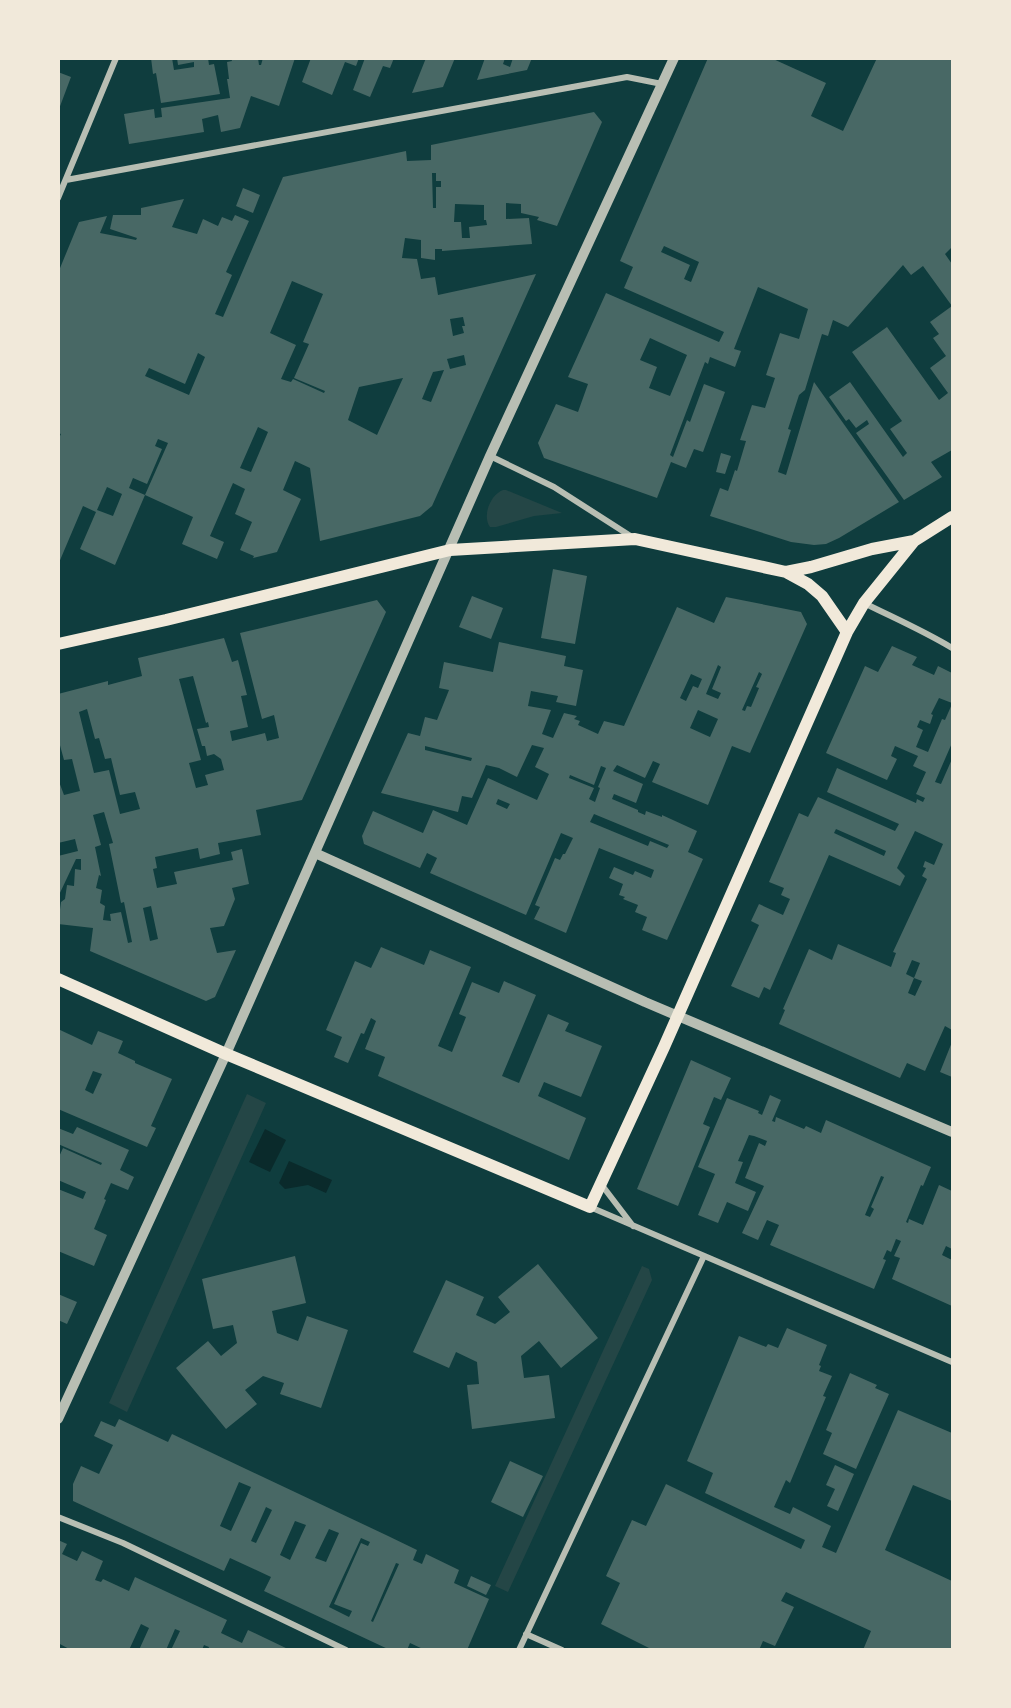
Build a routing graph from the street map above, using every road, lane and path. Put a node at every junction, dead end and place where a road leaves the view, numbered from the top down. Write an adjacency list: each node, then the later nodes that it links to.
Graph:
1 (116, 58): 4 (street)
2 (674, 58): 3 (street)
3 (662, 84): 4 (street); 6 (street)
4 (66, 180): 5 (street)
5 (58, 198)
6 (490, 456): 8 (street); 10 (street)
7 (952, 517): 9 (main road)
8 (636, 539): 10 (main road); 11 (main road)
9 (914, 541): 11 (main road); 12 (main road)
10 (450, 550): 14 (main road); 16 (street)
11 (786, 572): 13 (main road)
12 (864, 603): 13 (main road); 15 (street)
13 (847, 632): 18 (main road)
14 (58, 644)
15 (952, 648)
16 (315, 853): 18 (street); 19 (street)
17 (58, 979): 19 (main road)
18 (678, 1016): 20 (street); 21 (main road)
19 (226, 1054): 22 (main road); 26 (street)
20 (952, 1132)
21 (601, 1184): 22 (main road); 23 (street)
22 (590, 1207): 23 (street)
23 (633, 1226): 24 (street)
24 (704, 1256): 25 (street); 28 (street)
25 (952, 1362)
26 (58, 1419)
27 (58, 1517): 29 (street)
28 (526, 1634): 30 (street); 31 (street)
29 (346, 1650)
30 (519, 1650)
31 (562, 1650)

